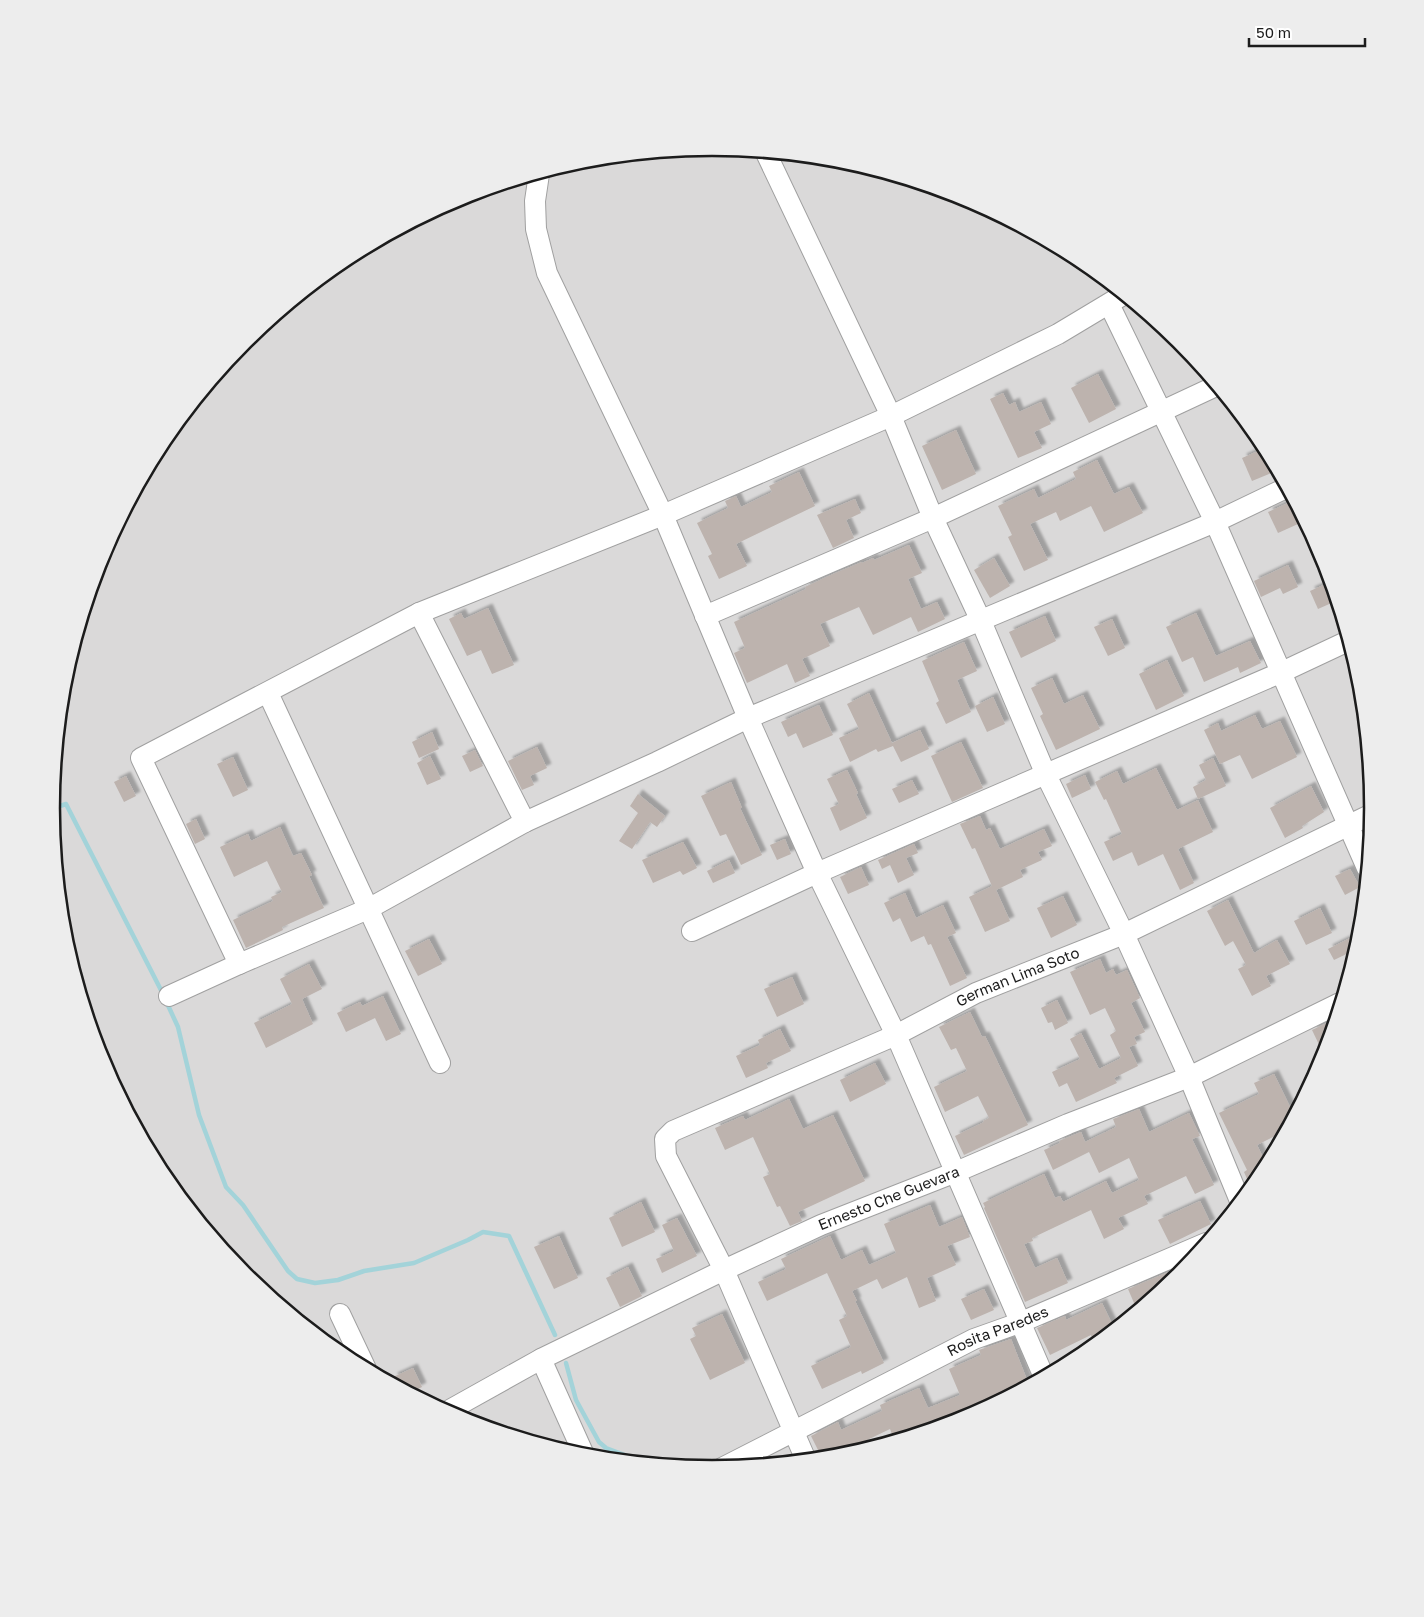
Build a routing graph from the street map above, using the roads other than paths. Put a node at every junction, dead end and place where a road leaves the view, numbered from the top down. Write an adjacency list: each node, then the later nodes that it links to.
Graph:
1 (769, 159): 6 (street)
2 (538, 180): 8 (street)
3 (1116, 299): 5 (street); 6 (street)
4 (1210, 389): 5 (street)
5 (1163, 412): 9 (street); 10 (street)
6 (891, 416): 8 (street); 9 (street)
7 (1281, 490): 10 (street)
8 (663, 515): 11 (street); 12 (street)
9 (933, 518): 12 (street); 13 (street)
10 (1215, 522): 13 (street); 15 (street)
11 (419, 613): 16 (street); 20 (street)
12 (705, 616): 17 (street)
13 (981, 621): 17 (street); 18 (street)
14 (1343, 643): 15 (street)
15 (1282, 672): 18 (street); 21 (street)
16 (268, 693): 24 (street); 27 (street)
17 (748, 718): 20 (street); 23 (street)
18 (1046, 774): 23 (street); 26 (street)
19 (1364, 818): 21 (street, German Lima Soto)
20 (525, 822): 24 (street)
21 (1347, 825): 22 (street); 26 (street, German Lima Soto)
22 (1362, 858)
23 (816, 874): 25 (street); 30 (street)
24 (368, 910): 27 (street); 31 (street)
25 (692, 931)
26 (1124, 934): 30 (street, German Lima Soto); 32 (street)
27 (239, 964): 28 (street)
28 (169, 996)
29 (1333, 1007): 32 (street, Ernesto Che Guevara)
30 (896, 1035): 33 (street); 36 (street, German Lima Soto)
31 (440, 1063)
32 (1189, 1077): 33 (street, Ernesto Che Guevara); 34 (street)
33 (956, 1172): 36 (street, Ernesto Che Guevara); 38 (street)
34 (1237, 1194)
35 (1192, 1249): 38 (street, Rosita Paredes)
36 (724, 1270): 40 (street, Ernesto Che Guevara); 43 (street)
37 (340, 1314): 39 (street)
38 (1019, 1323): 41 (street); 43 (street, Rosita Paredes)
39 (361, 1357)
40 (541, 1359): 42 (street, Ernesto Che Guevara); 44 (street)
41 (1041, 1371)
42 (454, 1407)
43 (793, 1432): 45 (street); 46 (street, Rosita Paredes)
44 (580, 1447)
45 (803, 1454)
46 (739, 1459)

